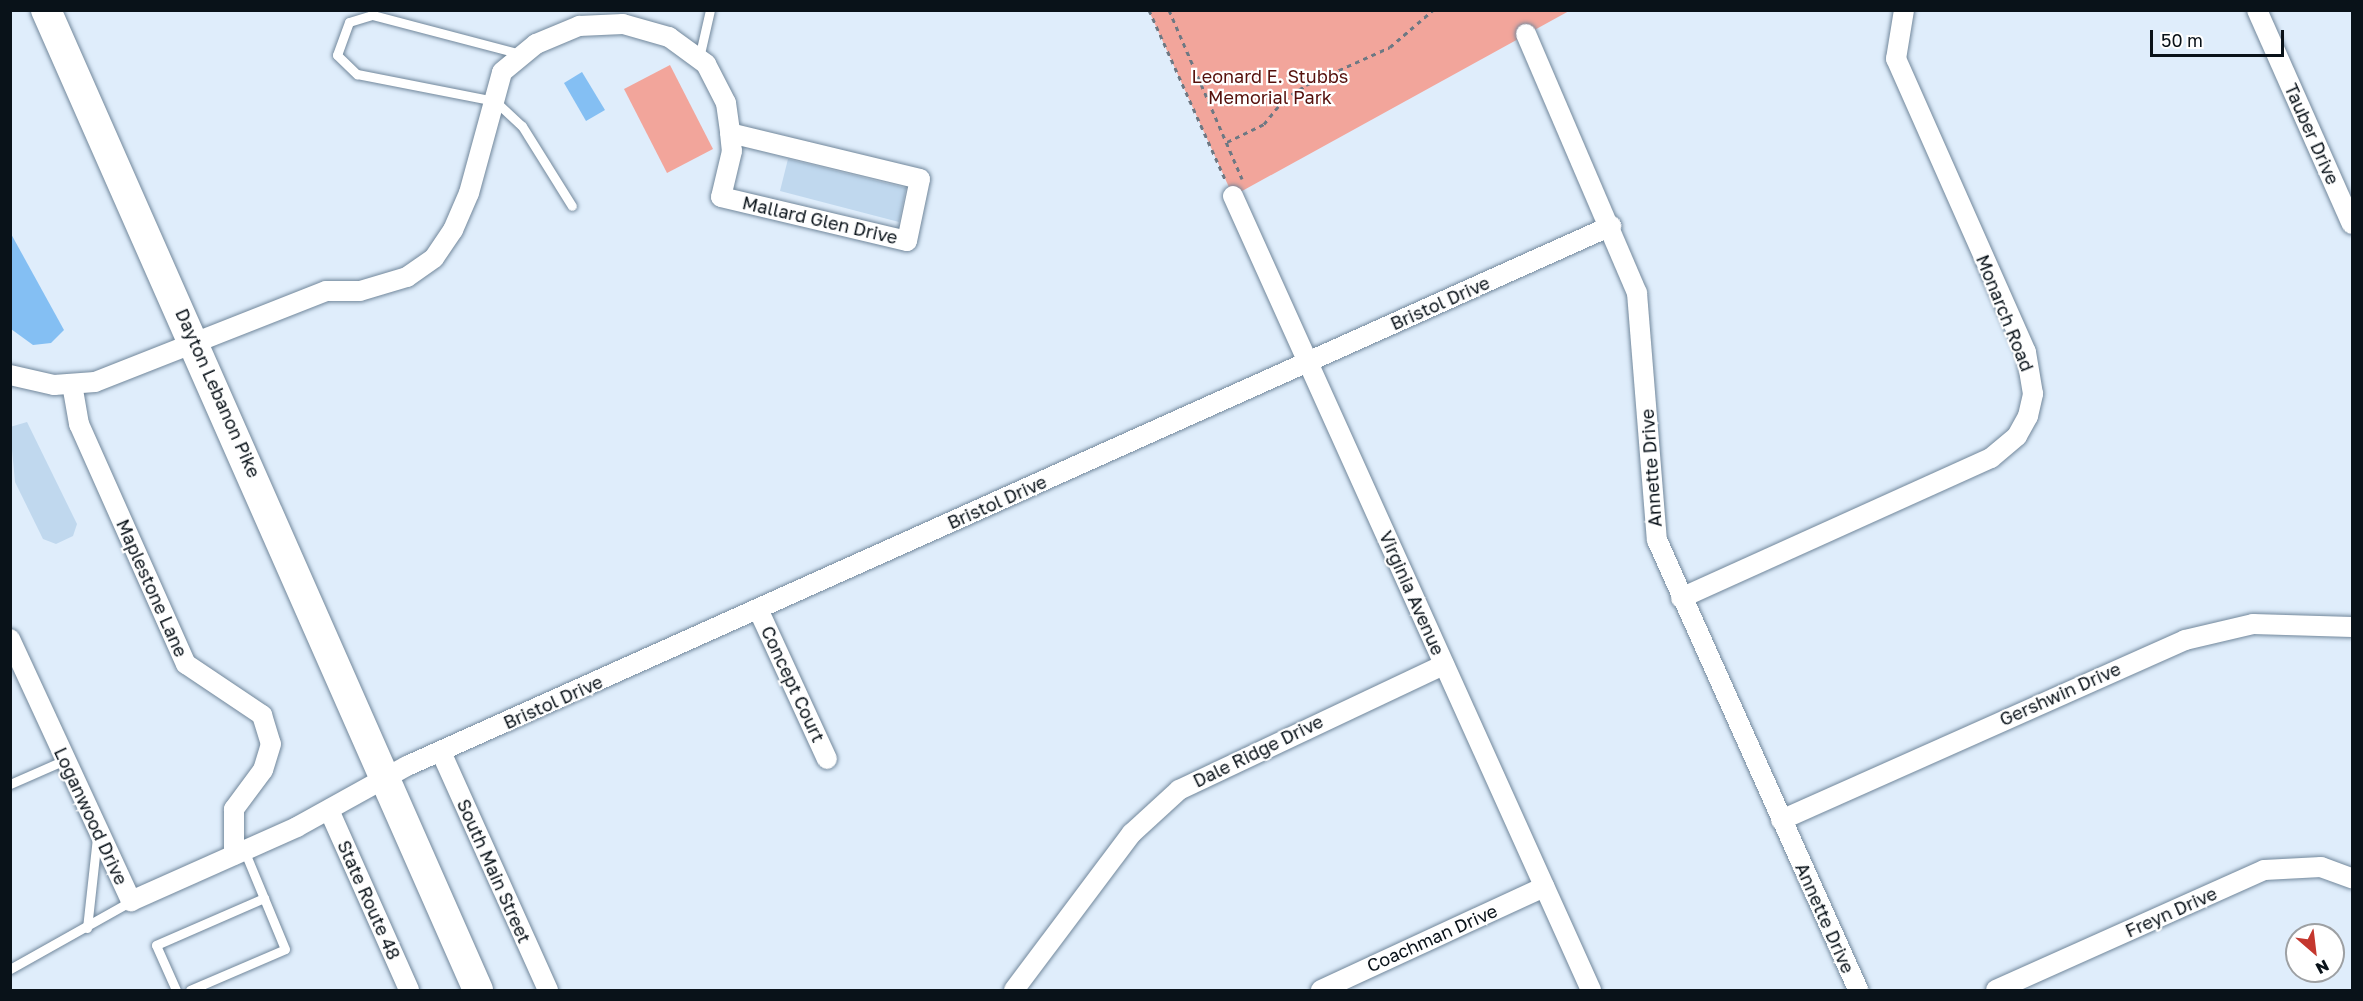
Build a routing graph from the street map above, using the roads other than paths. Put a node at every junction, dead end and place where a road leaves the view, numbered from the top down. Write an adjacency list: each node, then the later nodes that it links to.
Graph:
1 (46, 10): 15 (main road, Dayton Lebanon Pike)
2 (710, 10): 8 (lane)
3 (1904, 10): 19 (street, Monarch Road)
4 (2257, 10): 13 (street, Tauber Drive)
5 (614, 17): 7 (street, Mallard Glen Drive); 8 (street, Mallard Glen Drive)
6 (1526, 34): 14 (street, Annette Drive)
7 (524, 54): 9 (street, Mallard Glen Drive); 9 (lane)
8 (699, 58): 10 (street, Mallard Glen Drive)
9 (495, 101): 12 (lane); 15 (street, Mallard Glen Drive)
10 (730, 133): 10 (street, Mallard Glen Drive)
11 (1233, 196): 16 (street, Virginia Avenue)
12 (572, 206)
13 (2352, 224)
14 (1611, 226): 16 (street, Bristol Drive); 19 (street, Annette Drive)
15 (196, 342): 18 (street, Mallard Glen Drive); 27 (main road, Dayton Lebanon Pike)
16 (1307, 363): 20 (street, Bristol Drive); 23 (street, Virginia Avenue)
17 (10, 375): 18 (street, Mallard Glen Drive)
18 (72, 384): 32 (street, Maplestone Lane)
19 (1681, 597): 30 (street, Annette Drive)
20 (758, 609): 24 (street, Bristol Drive); 25 (street, Concept Court)
21 (2352, 627): 30 (street, Gershwin Drive)
22 (10, 639): 26 (street, Loganwood Drive)
23 (1444, 665): 34 (street, Virginia Avenue); 44 (street, Dale Ridge Drive)
24 (441, 752): 27 (street, Bristol Drive); 43 (street, South Main Street)
25 (827, 759)
26 (65, 760): 28 (lane); 31 (street, Loganwood Drive)
27 (383, 780): 29 (street, Loganwood Drive); 42 (main road)
28 (10, 784)
29 (329, 810): 32 (street, Loganwood Drive); 39 (street, State Route 48)
30 (1782, 820): 47 (street, Annette Drive)
31 (98, 832): 36 (street, Loganwood Drive); 37 (lane)
32 (239, 853): 35 (lane); 36 (street, Loganwood Drive)
33 (2352, 878): 48 (street, Freyn Drive)
34 (1544, 887): 45 (street, Coachman Drive); 46 (street, Virginia Avenue)
35 (264, 898): 40 (lane); 41 (lane)
36 (130, 901): 37 (lane)
37 (87, 928): 38 (lane)
38 (10, 969)
39 (403, 988)
40 (176, 990)
41 (190, 990)
42 (478, 990)
43 (548, 990)
44 (1014, 990)
45 (1321, 990)
46 (1591, 990)
47 (1858, 990)
48 (1996, 990)

